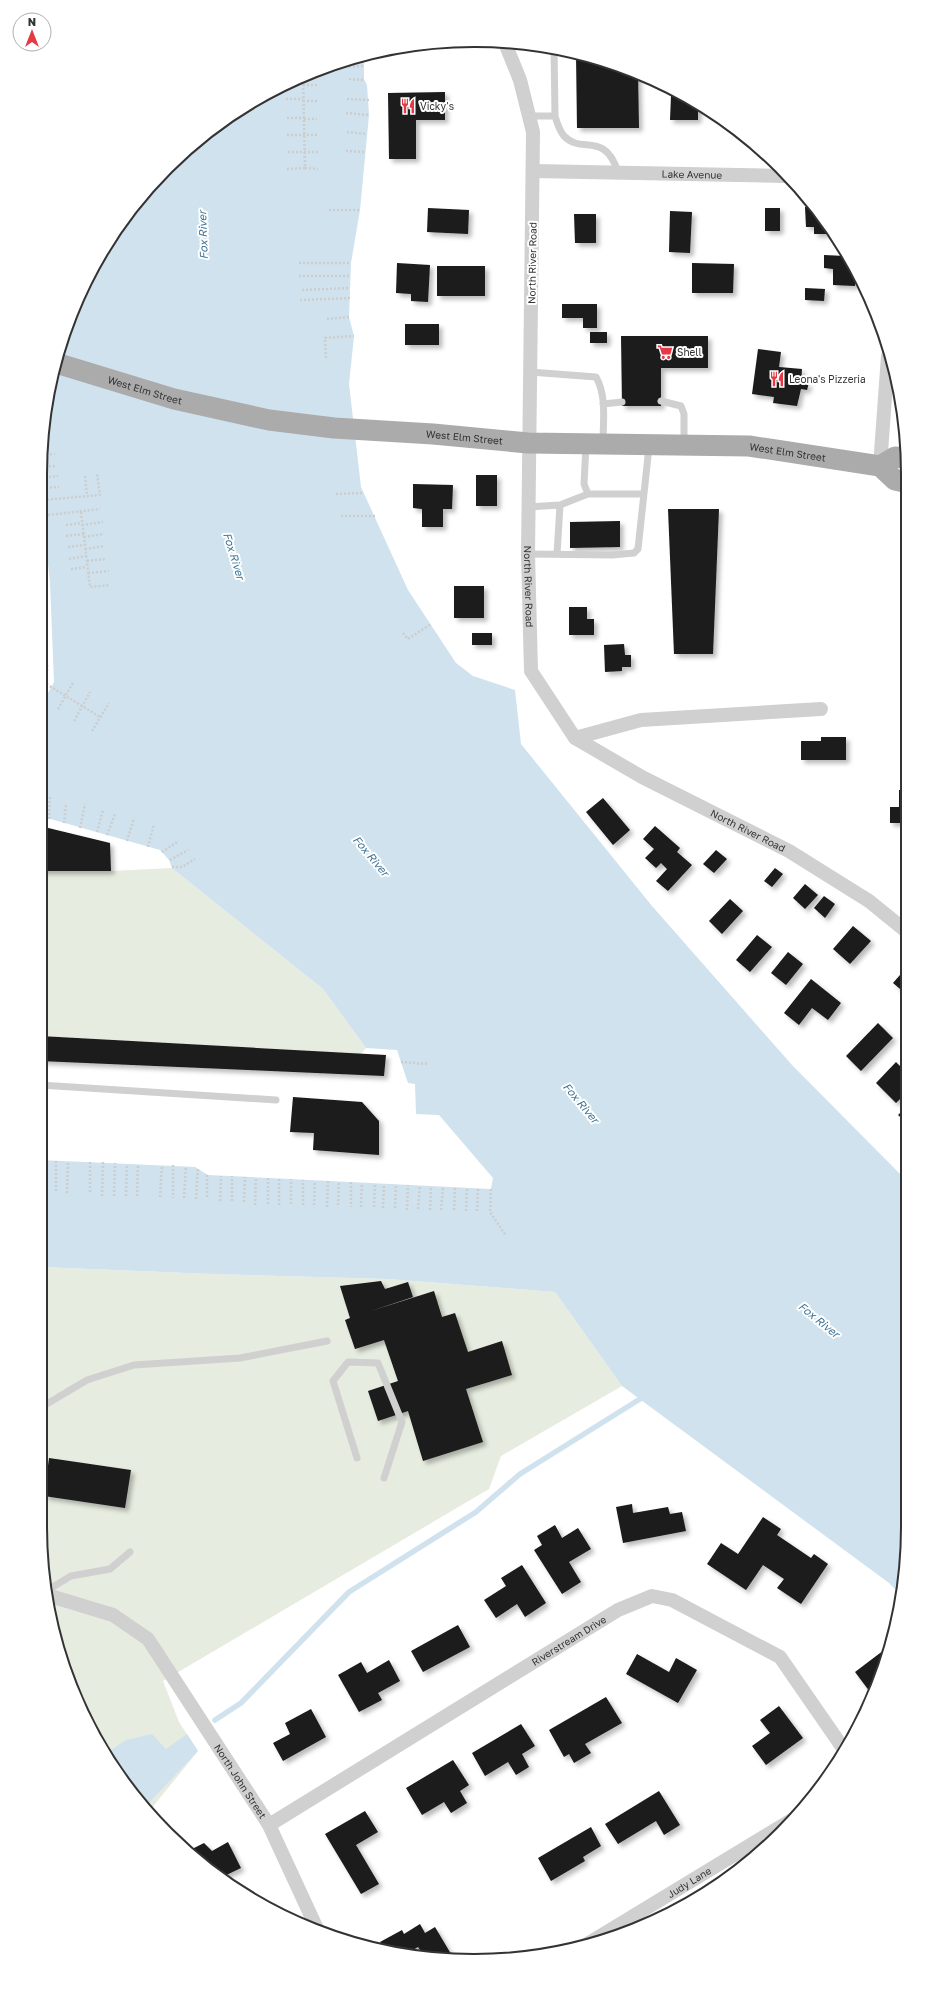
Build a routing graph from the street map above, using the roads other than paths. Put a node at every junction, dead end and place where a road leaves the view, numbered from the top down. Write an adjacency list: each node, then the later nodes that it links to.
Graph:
1 (507, 49): 3 (street, North River Road)
2 (554, 55): 4 (lane)
3 (529, 116): 4 (lane); 5 (street, North River Road)
4 (555, 116): 6 (lane)
5 (533, 171): 6 (street, Lake Avenue); 10 (street, North River Road)
6 (618, 172): 7 (street, Lake Avenue)
7 (780, 176)
8 (62, 365): 14 (main road, West Elm Street)
9 (887, 368): 19 (street)
10 (530, 372): 13 (lane); 14 (street, North River Road)
11 (661, 401): 17 (lane)
12 (622, 402): 13 (lane)
13 (603, 404): 15 (lane)
14 (528, 443): 15 (main road, West Elm Street); 24 (street, North River Road)
15 (594, 444): 16 (main road, West Elm Street); 21 (lane)
16 (649, 445): 17 (main road, West Elm Street); 22 (lane)
17 (684, 445): 19 (main road, West Elm Street)
18 (900, 458): 19 (main road)
19 (880, 466): 20 (main road)
20 (901, 481)
21 (588, 494): 22 (lane); 23 (lane)
22 (644, 494): 26 (lane)
23 (560, 505): 24 (lane); 26 (lane)
24 (528, 507): 25 (street, North River Road)
25 (528, 554): 26 (lane); 28 (street, North River Road)
26 (557, 554)
27 (821, 710): 28 (street)
28 (575, 738): 29 (street, North River Road)
29 (901, 927)
30 (47, 1085): 31 (lane)
31 (276, 1100)
32 (327, 1341): 33 (lane)
33 (47, 1404)
34 (357, 1458): 35 (lane)
35 (384, 1478)
36 (130, 1552): 37 (lane)
37 (52, 1588)
38 (53, 1597): 40 (street, North John Street)
39 (841, 1745): 40 (street, Riverstream Drive)
40 (269, 1825): 42 (street, North John Street)
41 (774, 1830): 43 (street, Judy Lane)
42 (314, 1922)
43 (606, 1932)

